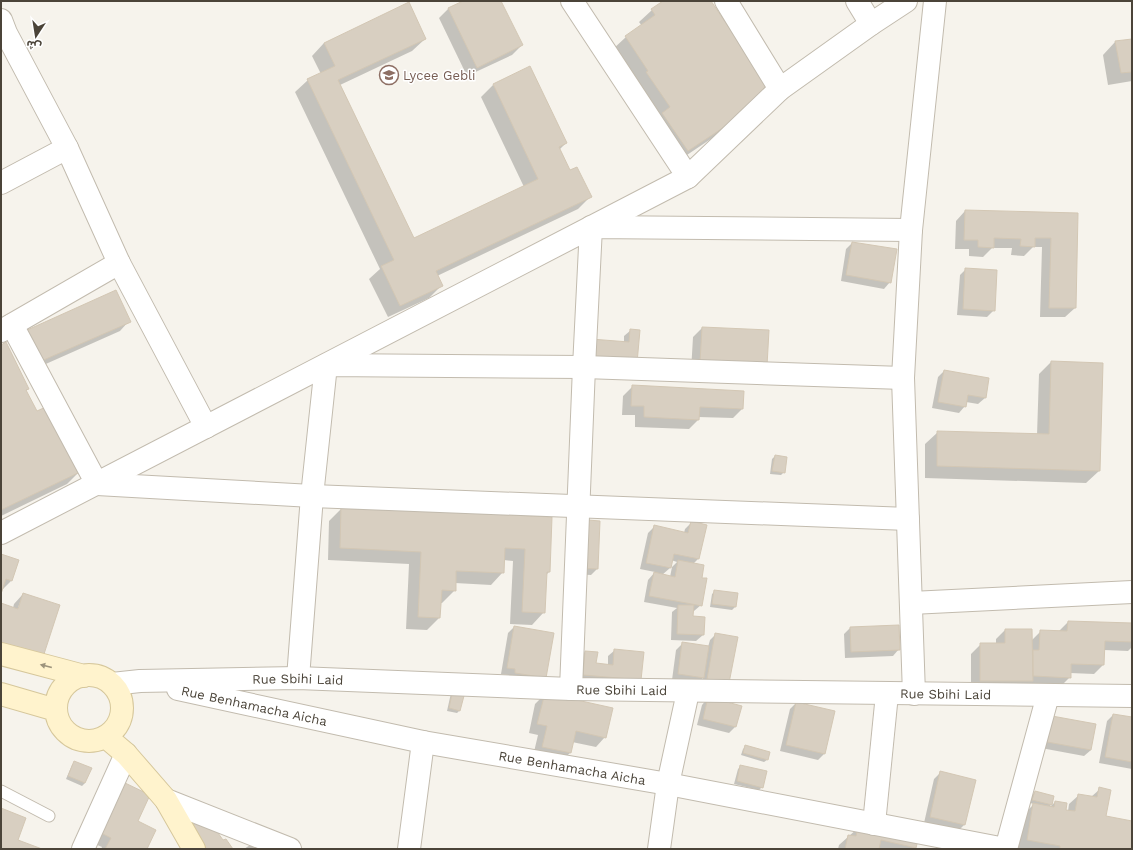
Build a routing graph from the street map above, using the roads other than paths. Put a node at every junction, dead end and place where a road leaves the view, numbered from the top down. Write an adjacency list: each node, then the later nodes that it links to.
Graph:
1 (572, 1): 10 (street)
2 (726, 1): 8 (street)
3 (857, 1): 6 (street)
4 (906, 1): 6 (street)
5 (935, 1): 13 (street)
6 (871, 24): 8 (street)
7 (3, 29): 9 (street)
8 (780, 88): 10 (street)
9 (67, 148): 11 (street); 14 (street)
10 (688, 177): 12 (street)
11 (1, 183)
12 (591, 227): 13 (street); 16 (street); 17 (street)
13 (911, 230): 18 (street)
14 (119, 263): 15 (street); 19 (street)
15 (7, 328): 20 (street)
16 (326, 365): 17 (street); 19 (street); 21 (street)
17 (584, 367): 18 (street); 22 (street)
18 (903, 378): 23 (street)
19 (206, 427): 20 (street)
20 (97, 484): 21 (street); 24 (street)
21 (312, 496): 22 (street); 29 (street)
22 (578, 506): 23 (street); 32 (street)
23 (908, 519): 26 (street)
24 (1, 533)
25 (1132, 592): 26 (street)
26 (911, 603): 36 (street)
27 (1, 654): 28 (main road, one-way to 27)
28 (84, 676): 31 (main road); 39 (main road)
29 (298, 678): 30 (street, Rue Sbihi Laid); 32 (street, Rue Sbihi Laid)
30 (140, 681): 31 (street, Rue Sbihi Laid); 41 (street, Rue Benhamacha Aicha)
31 (112, 684): 40 (main road)
32 (571, 689): 33 (street, Rue Sbihi Laid)
33 (688, 692): 35 (street, Rue Sbihi Laid); 43 (street)
34 (1, 694): 39 (main road)
35 (887, 694): 36 (street, Rue Sbihi Laid); 47 (street)
36 (914, 694): 37 (street, Rue Sbihi Laid)
37 (1048, 695): 38 (street, Rue Sbihi Laid); 53 (street)
38 (1132, 696)
39 (56, 710): 40 (main road)
40 (106, 737): 42 (main road)
41 (423, 742): 43 (street, Rue Benhamacha Aicha); 51 (street)
42 (126, 754): 45 (main road); 48 (street)
43 (668, 784): 47 (street, Rue Benhamacha Aicha); 52 (street)
44 (1, 790): 46 (lane)
45 (166, 800): 49 (main road); 50 (street)
46 (49, 816)
47 (874, 824): 53 (street, Rue Benhamacha Aicha)
48 (83, 849)
49 (194, 849)
50 (290, 849)
51 (409, 849)
52 (660, 849)
53 (1006, 849)

